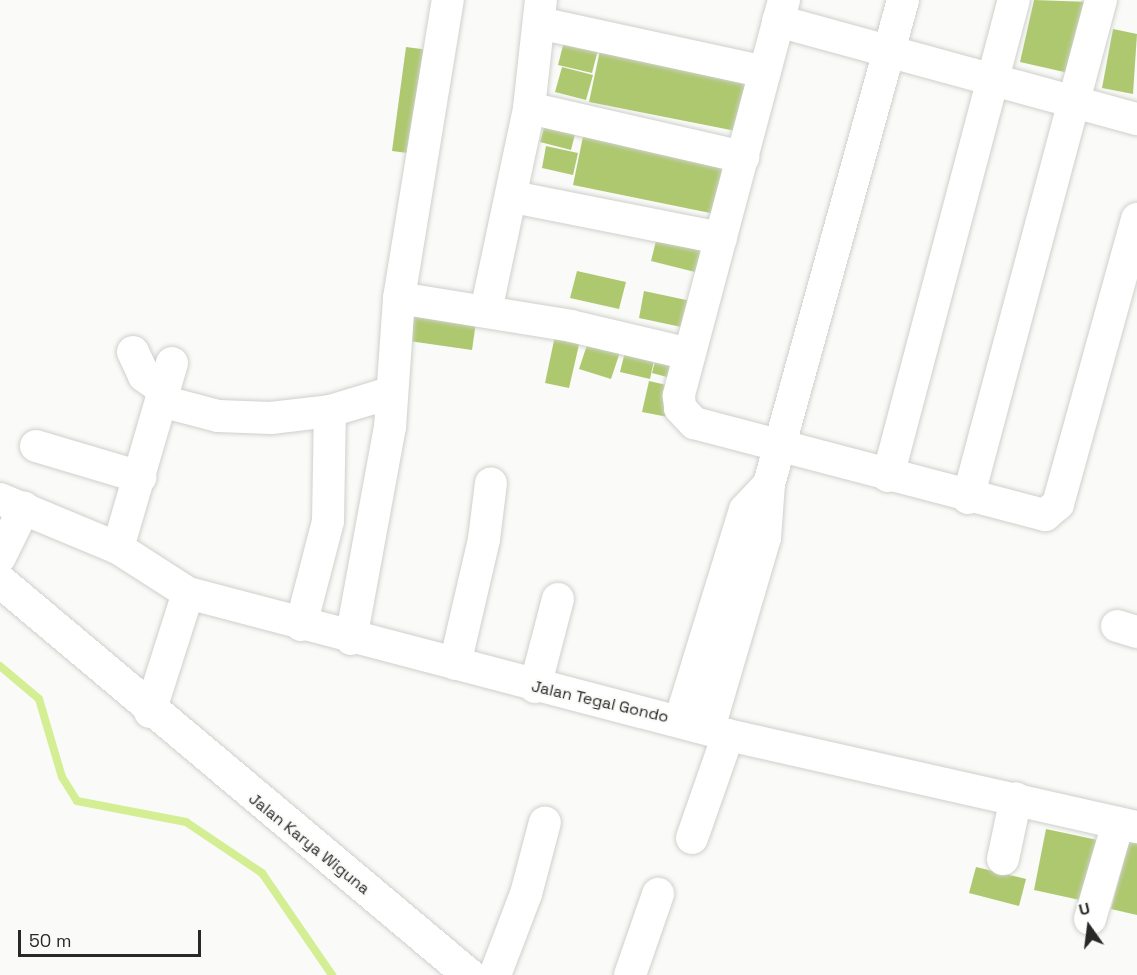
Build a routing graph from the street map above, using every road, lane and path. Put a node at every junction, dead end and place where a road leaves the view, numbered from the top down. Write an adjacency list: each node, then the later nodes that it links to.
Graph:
1 (448, 0): 17 (street)
2 (903, 0): 7 (street)
3 (1014, 0): 9 (street)
4 (1101, 0): 10 (street)
5 (781, 11): 7 (street); 8 (street)
6 (540, 12): 8 (street); 11 (street)
7 (889, 51): 9 (street); 25 (street)
8 (765, 72): 13 (street)
9 (993, 80): 10 (street); 26 (street)
10 (1073, 105): 12 (street); 29 (street)
11 (529, 108): 13 (street); 14 (street)
12 (1137, 119)
13 (743, 157): 16 (street)
14 (513, 197): 16 (street); 18 (street)
15 (1137, 219): 29 (street)
16 (721, 238): 20 (street)
17 (399, 298): 18 (street); 21 (street)
18 (486, 311): 20 (street)
19 (133, 352): 22 (street)
20 (689, 354): 25 (street)
21 (390, 393): 23 (street); 37 (street)
22 (163, 395): 23 (street); 27 (street)
23 (330, 411): 36 (street)
24 (36, 446): 27 (street)
25 (782, 450): 26 (street); 41 (street)
26 (888, 476): 29 (street)
27 (140, 477): 31 (street)
28 (491, 483): 38 (street)
29 (968, 498)
30 (12, 503): 31 (street, Jalan Tegal Gondo); 32 (street)
31 (118, 548): 34 (street, Jalan Tegal Gondo)
32 (0, 556)
33 (0, 581): 40 (main road, Jalan Karya Wiguna)
34 (188, 593): 36 (street, Jalan Tegal Gondo); 40 (street)
35 (558, 599): 39 (street)
36 (301, 625): 37 (street, Jalan Tegal Gondo)
37 (351, 639): 38 (street, Jalan Tegal Gondo)
38 (455, 664): 39 (street, Jalan Tegal Gondo)
39 (535, 687): 41 (street, Jalan Tegal Gondo)
40 (150, 712): 49 (main road, Jalan Karya Wiguna)
41 (705, 728): 42 (street, Jalan Tegal Gondo); 45 (street)
42 (1016, 798): 44 (street, Jalan Tegal Gondo); 46 (street)
43 (545, 822): 50 (street)
44 (1128, 825): 48 (street)
45 (692, 838)
46 (1003, 859)
47 (658, 894): 51 (street)
48 (1090, 919)
49 (470, 975)
50 (495, 975)
51 (630, 975)

